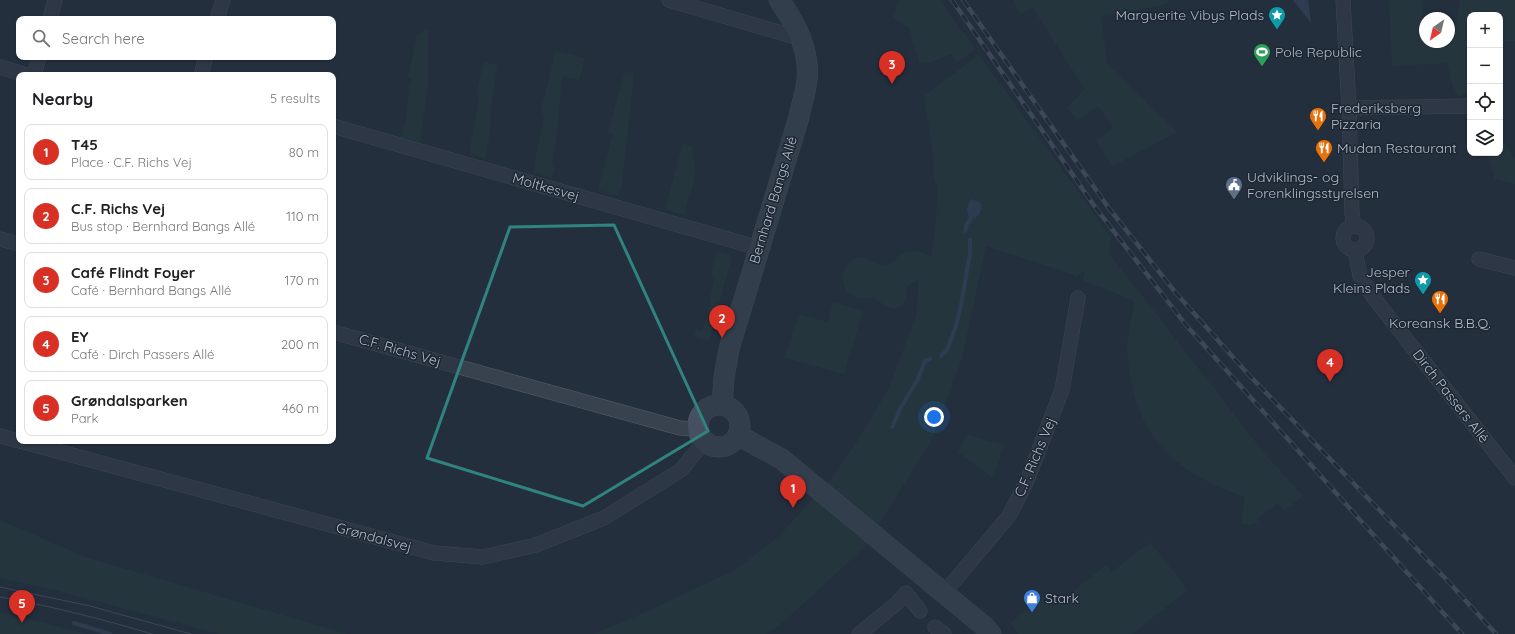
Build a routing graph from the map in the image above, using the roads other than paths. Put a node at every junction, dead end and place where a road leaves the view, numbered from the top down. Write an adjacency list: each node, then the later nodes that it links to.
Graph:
1 (55, 0): 6 (street)
2 (222, 0): 7 (street)
3 (670, 0): 8 (street)
4 (779, 0): 8 (street, Bernhard Bangs Allé)
5 (1343, 0): 16 (street)
6 (51, 16)
7 (218, 16)
8 (802, 39): 20 (street, Bernhard Bangs Allé)
9 (38, 60): 13 (street)
10 (205, 60): 14 (street)
11 (0, 67): 12 (street)
12 (16, 72)
13 (35, 72)
14 (202, 72)
15 (1467, 106): 16 (street)
16 (1348, 108): 31 (street, Dirch Passers Allé)
17 (336, 127): 20 (street, Moltkesvej)
18 (0, 239): 19 (street)
19 (16, 243)
20 (759, 248): 25 (street, Bernhard Bangs Allé)
21 (1479, 259): 22 (street)
22 (1515, 268)
23 (1078, 298): 34 (street, C.F. Richs Vej)
24 (336, 333): 26 (street, C.F. Richs Vej)
25 (722, 405): 26 (street); 27 (street)
26 (702, 435): 27 (street); 30 (street, Grøndalsvej)
27 (738, 435): 32 (street)
28 (0, 436): 29 (street, Grøndalsvej)
29 (16, 440)
30 (31, 444)
31 (1515, 478)
32 (923, 576): 33 (street); 34 (street)
33 (906, 593): 35 (street); 36 (street)
34 (944, 593): 37 (street)
35 (920, 611)
36 (859, 634)
37 (991, 634)

